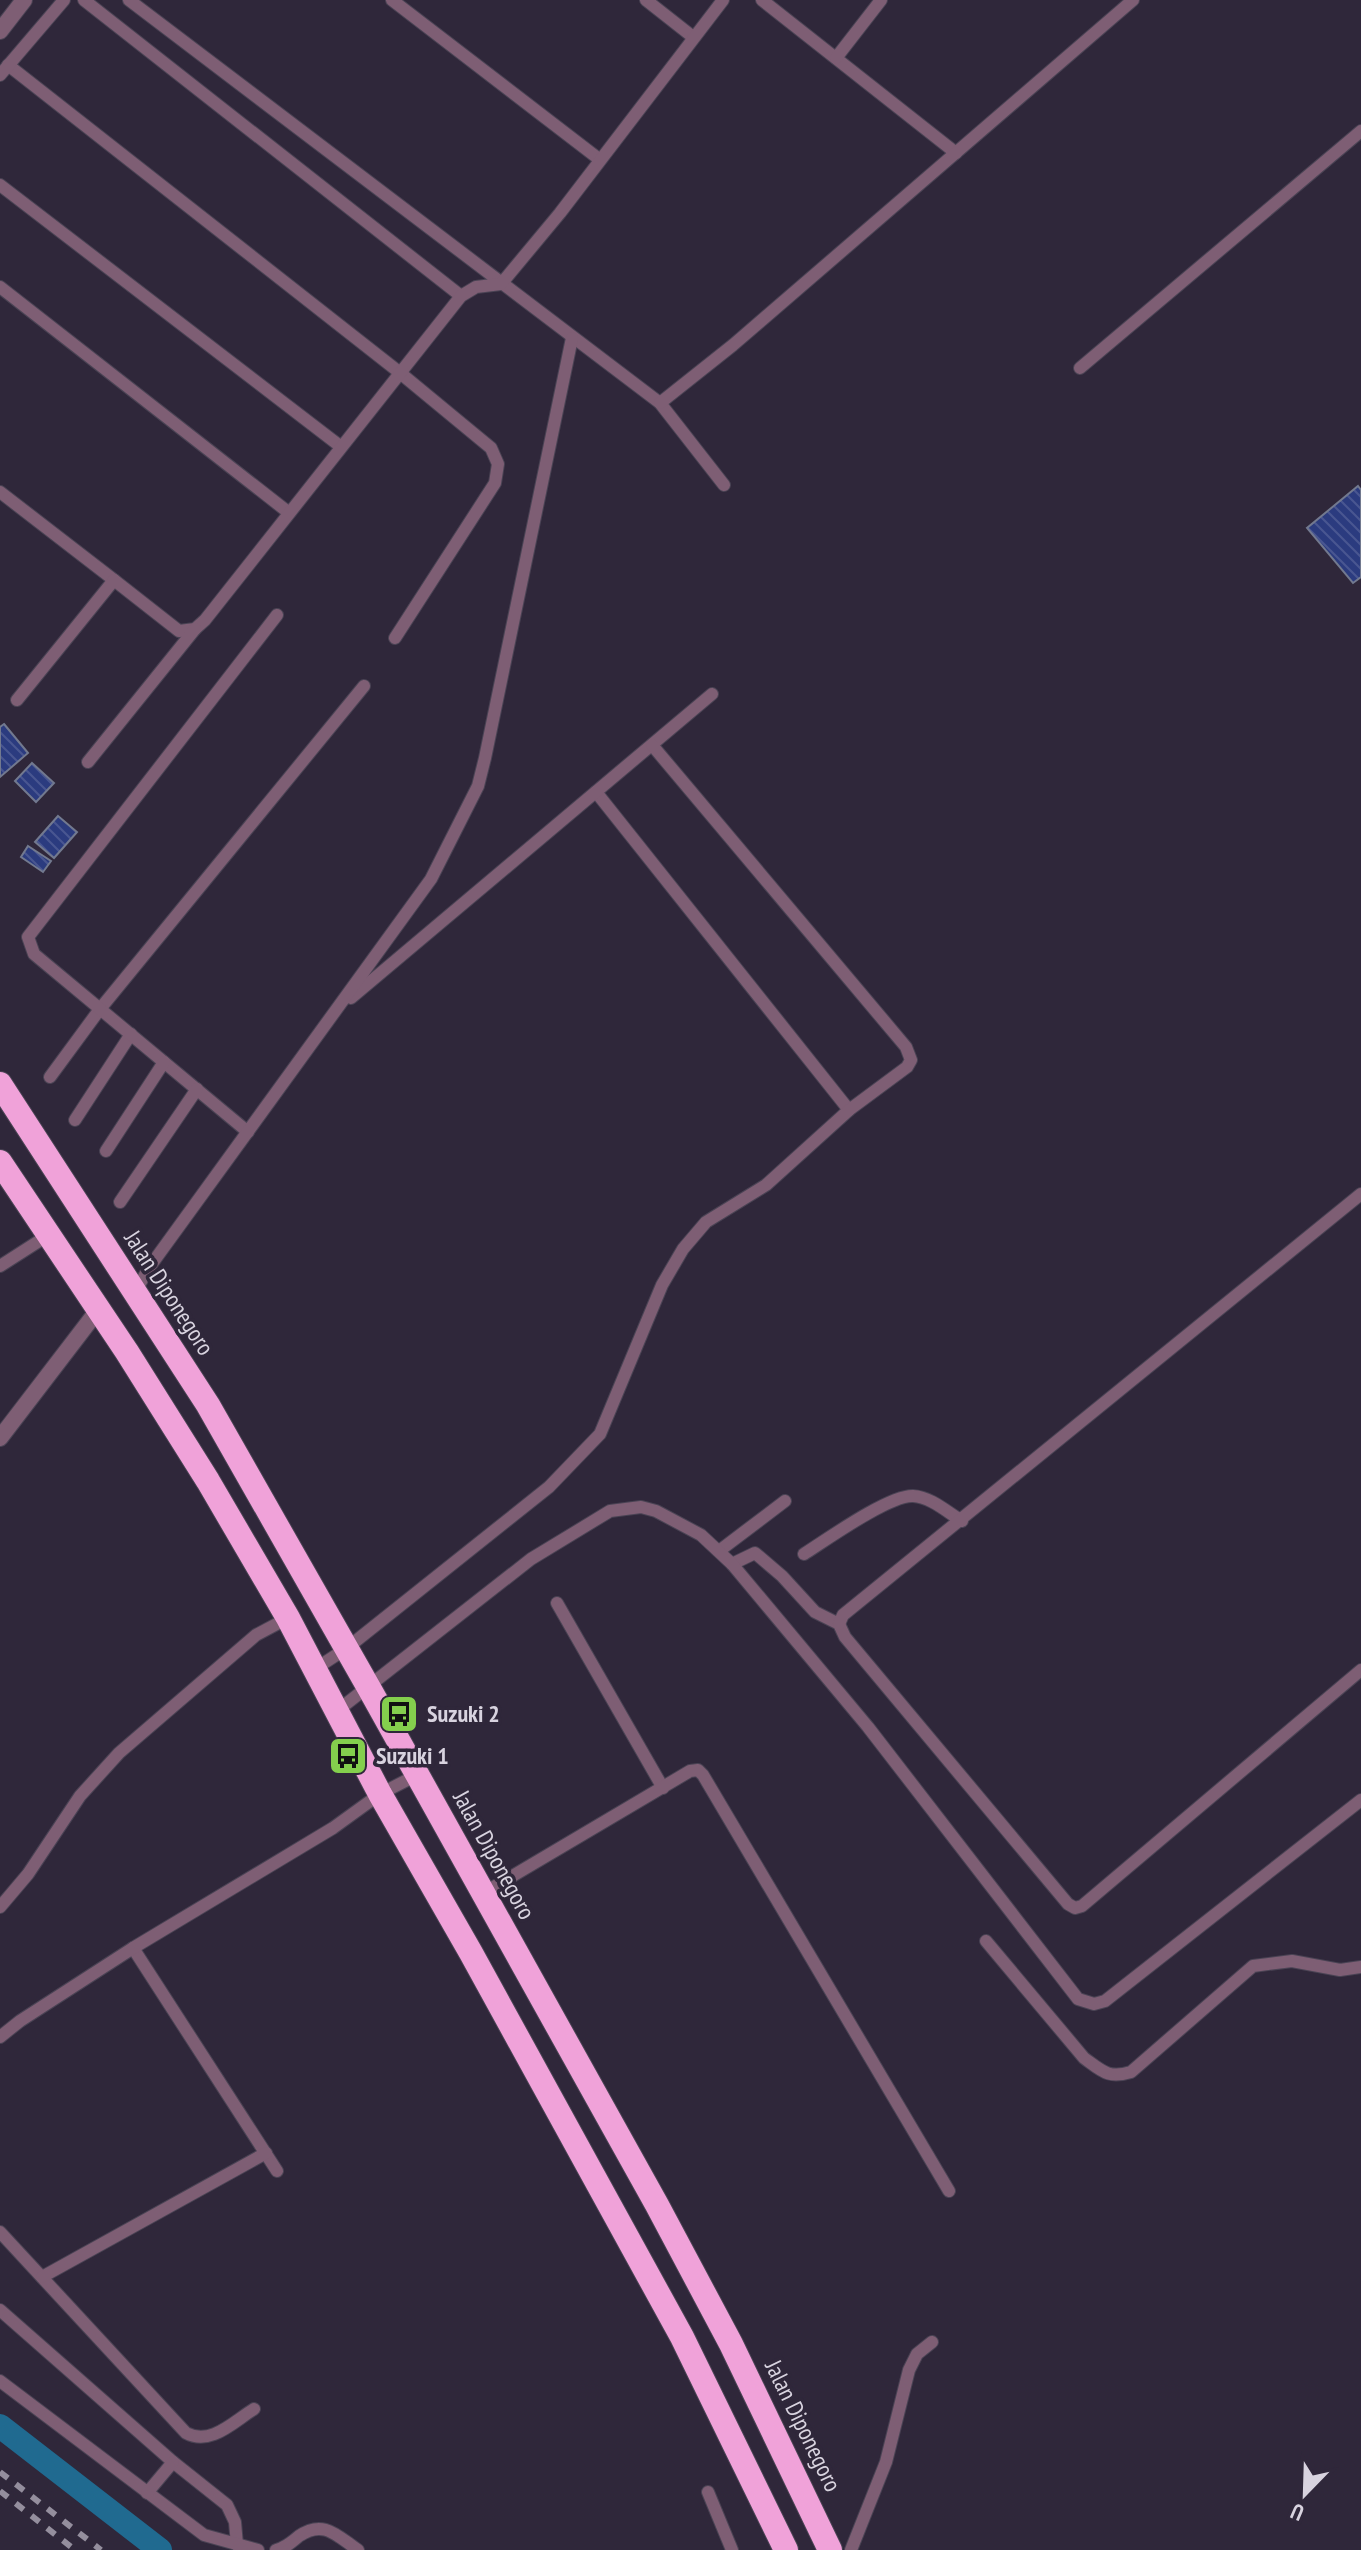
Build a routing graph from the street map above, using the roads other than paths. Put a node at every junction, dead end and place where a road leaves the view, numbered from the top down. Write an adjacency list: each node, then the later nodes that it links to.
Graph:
1 (24, 0): 11 (street)
2 (64, 0): 14 (lane)
3 (84, 0): 23 (lane)
4 (129, 0): 21 (lane)
5 (392, 0): 17 (lane)
6 (646, 0): 12 (lane)
7 (723, 0): 12 (lane)
8 (762, 0): 13 (lane)
9 (881, 0): 13 (lane)
10 (1133, 0): 16 (lane)
11 (0, 31)
12 (693, 37): 17 (lane)
13 (836, 58): 16 (lane)
14 (4, 70): 26 (lane)
15 (1361, 131): 25 (lane)
16 (956, 153): 27 (lane)
17 (599, 159): 21 (lane)
18 (0, 185): 19 (lane)
19 (12, 194): 20 (lane); 28 (lane)
20 (0, 203)
21 (501, 284): 23 (lane); 24 (lane)
22 (0, 287): 31 (lane)
23 (461, 296): 26 (lane)
24 (572, 338): 27 (lane); 43 (lane)
25 (1080, 368)
26 (399, 372): 28 (lane); 35 (lane)
27 (660, 403): 29 (lane)
28 (340, 446): 31 (lane)
29 (724, 485)
30 (0, 492): 32 (lane)
31 (288, 512): 34 (lane)
32 (114, 580): 34 (lane); 38 (lane)
33 (277, 615): 42 (lane)
34 (195, 629): 40 (lane)
35 (395, 638)
36 (364, 686): 42 (lane)
37 (712, 694): 39 (lane)
38 (17, 700)
39 (652, 745): 41 (lane); 49 (lane)
40 (88, 762)
41 (596, 792): 43 (lane); 49 (lane)
42 (100, 1009): 44 (lane); 46 (lane)
43 (336, 1010): 51 (lane)
44 (131, 1034): 45 (lane); 50 (lane)
45 (164, 1062): 48 (lane); 52 (lane)
46 (50, 1077)
47 (0, 1084): 58 (highway, Jalan Diponegoro)
48 (197, 1089): 51 (lane); 55 (lane)
49 (849, 1110): 69 (lane)
50 (75, 1120)
51 (248, 1132): 58 (lane)
52 (106, 1151)
53 (0, 1162): 56 (highway)
54 (1361, 1194): 62 (lane)
55 (120, 1202)
56 (50, 1234): 57 (lane); 59 (highway)
57 (0, 1266)
58 (136, 1290): 69 (highway, Jalan Diponegoro)
59 (98, 1310): 60 (street); 67 (highway)
60 (0, 1438)
61 (785, 1501): 63 (lane)
62 (962, 1521): 64 (lane); 68 (lane)
63 (719, 1551): 65 (lane); 72 (lane)
64 (804, 1554)
65 (732, 1564): 68 (lane); 77 (lane)
66 (557, 1603): 75 (lane)
67 (288, 1618): 70 (highway); 79 (lane)
68 (839, 1624): 71 (lane)
69 (347, 1648): 70 (lane); 72 (highway, Jalan Diponegoro)
70 (315, 1669): 73 (highway)
71 (1361, 1670)
72 (369, 1688): 73 (lane); 74 (highway, Jalan Diponegoro)
73 (337, 1711): 76 (highway)
74 (417, 1775): 76 (lane); 78 (highway, Jalan Diponegoro)
75 (663, 1788): 78 (lane); 86 (lane)
76 (380, 1794): 81 (lane); 101 (highway)
77 (1361, 1800)
78 (482, 1894): 102 (highway, Jalan Diponegoro)
79 (0, 1907)
80 (986, 1941): 82 (lane)
81 (133, 1948): 83 (lane); 84 (lane)
82 (1361, 1967)
83 (0, 2037)
84 (266, 2153): 85 (lane); 88 (lane)
85 (277, 2171)
86 (949, 2191)
87 (0, 2232): 88 (lane)
88 (42, 2277): 92 (lane)
89 (0, 2310): 93 (lane)
90 (932, 2342): 103 (lane)
91 (0, 2381): 95 (lane)
92 (254, 2409)
93 (173, 2462): 95 (lane); 96 (lane)
94 (708, 2492): 100 (lane)
95 (147, 2493): 96 (lane)
96 (237, 2545): 97 (lane)
97 (258, 2550)
98 (276, 2550): 99 (lane)
99 (358, 2550)
100 (732, 2550)
101 (786, 2550)
102 (830, 2550)
103 (851, 2550)

